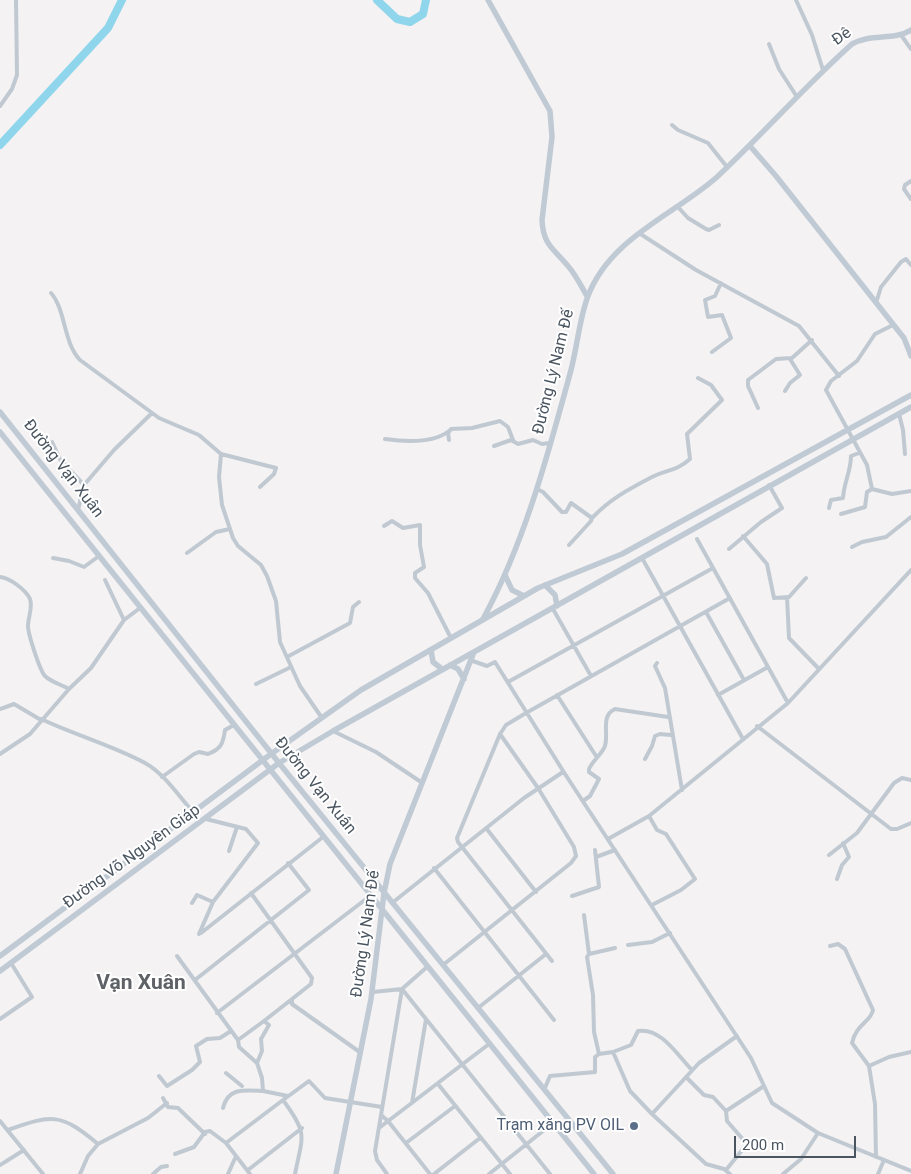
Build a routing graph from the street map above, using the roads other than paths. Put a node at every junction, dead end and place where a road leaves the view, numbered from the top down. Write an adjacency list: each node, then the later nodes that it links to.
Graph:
1 (16, 0): 10 (street)
2 (488, 0): 22 (main road, Đường Lý Nam Đế)
3 (796, 0): 8 (street)
4 (911, 30): 5 (main road, Đê)
5 (901, 35): 7 (street); 8 (main road, Đê)
6 (770, 44): 9 (street)
7 (911, 49)
8 (823, 70): 9 (main road, Đê)
9 (797, 97): 12 (main road, Đê)
10 (0, 106)
11 (672, 125): 13 (street)
12 (750, 146): 13 (main road, Đê); 23 (main road)
13 (727, 167): 16 (main road, Đê)
14 (911, 181): 15 (street)
15 (911, 199)
16 (677, 206): 17 (street); 18 (main road, Đê)
17 (719, 225)
18 (639, 233): 20 (street); 22 (main road, Đê)
19 (911, 264): 23 (street)
20 (721, 283): 25 (street); 26 (street)
21 (51, 293): 36 (street)
22 (587, 296): 46 (main road, Đường Lý Nam Đế)
23 (876, 303): 24 (main road)
24 (893, 325): 27 (main road); 29 (street)
25 (812, 340): 28 (street); 29 (street)
26 (712, 352)
27 (911, 356)
28 (790, 359): 31 (street); 34 (street)
29 (839, 376): 38 (street)
30 (698, 378): 61 (street)
31 (786, 391)
32 (911, 395): 38 (main road, Đường Võ Nguyên Giáp)
33 (911, 407): 37 (main road, Đường Võ Nguyên Giáp)
34 (758, 408)
35 (0, 412): 58 (main road, Đường Vạn Xuân)
36 (152, 413): 49 (street); 51 (street)
37 (899, 414): 42 (main road, Đường Võ Nguyên Giáp); 50 (street)
38 (847, 430): 42 (street); 63 (main road, Đường Võ Nguyên Giáp)
39 (449, 431): 41 (street); 43 (street); 44 (street)
40 (0, 432): 60 (main road, Đường Vạn Xuân)
41 (385, 439)
42 (852, 439): 48 (street); 52 (main road, Đường Võ Nguyên Giáp)
43 (449, 440)
44 (513, 440): 46 (street); 47 (street)
45 (52, 442): 51 (street)
46 (550, 443): 54 (main road, Đường Lý Nam Đế)
47 (494, 446)
48 (859, 453): 55 (street); 57 (street)
49 (221, 454): 53 (street); 65 (street)
50 (905, 454)
51 (84, 485): 58 (street)
52 (769, 485): 66 (main road, Đường Võ Nguyên Giáp); 67 (street)
53 (260, 487)
54 (537, 489): 61 (street); 78 (main road, Đường Lý Nam Đế)
55 (872, 489): 56 (street); 59 (street)
56 (911, 491)
57 (829, 508)
58 (78, 510): 60 (main road); 127 (main road, Đường Vạn Xuân)
59 (841, 514)
60 (69, 518): 73 (main road, Đường Vạn Xuân)
61 (592, 518): 69 (street)
62 (911, 518): 70 (street)
63 (686, 520): 66 (main road); 82 (main road, Đường Võ Nguyên Giáp)
64 (384, 526): 94 (street)
65 (230, 529): 72 (street); 98 (street)
66 (691, 530): 75 (main road, Đường Võ Nguyên Giáp)
67 (743, 536): 71 (street); 85 (street)
68 (697, 539): 76 (street)
69 (569, 545)
70 (852, 547)
71 (729, 550)
72 (187, 553)
73 (99, 556): 74 (street); 88 (main road, Đường Vạn Xuân)
74 (54, 558)
75 (642, 558): 84 (street); 89 (main road, Đường Võ Nguyên Giáp)
76 (713, 568): 84 (street); 86 (street)
77 (911, 570): 104 (street)
78 (505, 575): 83 (main road); 92 (main road, Đường Lý Nam Đế)
79 (0, 578): 111 (street)
80 (806, 578): 85 (street)
81 (105, 580): 91 (street)
82 (544, 585): 83 (main road, Đường Võ Nguyên Giáp); 89 (main road)
83 (524, 596): 92 (main road, Đường Võ Nguyên Giáp)
84 (663, 596): 93 (street); 95 (street)
85 (788, 597): 104 (street)
86 (730, 598): 90 (street); 103 (street)
87 (359, 602): 98 (street)
88 (140, 608): 91 (street); 120 (main road, Đường Vạn Xuân)
89 (555, 608): 95 (street); 97 (main road, Đường Võ Nguyên Giáp)
90 (706, 612): 93 (street); 108 (street)
91 (124, 620): 111 (street)
92 (483, 620): 94 (main road, Đường Võ Nguyên Giáp)
93 (680, 627): 106 (street); 112 (street)
94 (452, 638): 96 (main road, Đường Võ Nguyên Giáp)
95 (574, 646): 106 (street); 109 (street)
96 (431, 650): 105 (main road); 118 (main road, Đường Võ Nguyên Giáp)
97 (474, 652): 99 (main road, Đường Lý Nam Đế); 101 (main road, Đường Võ Nguyên Giáp)
98 (287, 657): 102 (street)
99 (470, 660): 107 (main road, Đường Lý Nam Đế); 109 (street)
100 (657, 663): 117 (street)
101 (450, 665): 105 (main road, Đường Võ Nguyên Giáp); 107 (main road)
102 (291, 667): 110 (street); 118 (street)
103 (768, 667): 108 (street); 114 (street)
104 (820, 669): 114 (street)
105 (442, 670): 122 (main road, Đường Võ Nguyên Giáp)
106 (591, 676): 113 (street)
107 (464, 679): 136 (main road, Đường Lý Nam Đế)
108 (744, 680): 112 (street)
109 (508, 682): 116 (street)
110 (256, 684)
111 (69, 689): 119 (street)
112 (718, 694): 125 (street)
113 (557, 695): 116 (street); 128 (street)
114 (788, 702): 121 (street)
115 (0, 709): 119 (street)
116 (526, 713): 123 (street); 133 (street)
117 (668, 717): 124 (street); 128 (street)
118 (322, 718): 127 (main road, Đường Võ Nguyên Giáp)
119 (41, 720): 126 (street); 134 (street)
120 (234, 725): 130 (main road, Đường Vạn Xuân); 134 (street)
121 (757, 726): 125 (street); 140 (street)
122 (333, 731): 131 (main road, Đường Võ Nguyên Giáp); 136 (street)
123 (500, 734): 137 (street); 152 (street)
124 (671, 735): 129 (street); 138 (street)
125 (743, 739): 138 (street)
126 (0, 754)
127 (271, 754): 130 (main road, Đường Võ Nguyên Giáp); 131 (main road, Đường Vạn Xuân)
128 (596, 756): 139 (street)
129 (645, 759)
130 (262, 761): 132 (main road, Đường Vạn Xuân); 141 (main road, Đường Võ Nguyên Giáp)
131 (279, 764): 132 (main road, Đường Võ Nguyên Giáp); 163 (main road, Đường Vạn Xuân)
132 (270, 771): 144 (main road, Đường Võ Nguyên Giáp); 149 (main road, Đường Vạn Xuân)
133 (563, 772): 137 (street); 139 (street)
134 (162, 778): 141 (street)
135 (911, 780): 140 (street)
136 (421, 782): 163 (main road, Đường Lý Nam Đế)
137 (538, 788): 148 (street); 161 (street)
138 (682, 790): 142 (street)
139 (583, 801): 150 (street)
140 (871, 812): 145 (street); 151 (street)
141 (194, 814): 143 (main road, Đường Võ Nguyên Giáp)
142 (649, 816): 150 (street); 169 (street)
143 (187, 818): 146 (main road); 182 (main road, Đường Võ Nguyên Giáp)
144 (206, 819): 146 (main road, Đường Võ Nguyên Giáp); 147 (street)
145 (911, 823)
146 (194, 827): 185 (main road, Đường Võ Nguyên Giáp)
147 (237, 827): 155 (street); 166 (street)
148 (486, 828): 152 (street); 161 (street)
149 (323, 837): 158 (street); 164 (main road, Đường Vạn Xuân)
150 (608, 839): 154 (street)
151 (843, 843): 156 (street); 160 (street)
152 (461, 846): 159 (street); 170 (street)
153 (595, 850): 157 (street)
154 (615, 850): 157 (street); 169 (street)
155 (229, 851)
156 (829, 855)
157 (596, 857): 165 (street)
158 (288, 863): 162 (street); 173 (street)
159 (434, 868): 168 (street); 174 (street)
160 (837, 879)
161 (536, 892): 170 (street)
162 (251, 893): 166 (street); 173 (street)
163 (384, 893): 168 (main road, Đường Vạn Xuân); 171 (main road, Đường Lý Nam Đế)
164 (370, 896): 171 (main road, Đường Vạn Xuân); 179 (street)
165 (572, 896)
166 (213, 902): 167 (street)
167 (192, 903)
168 (392, 903): 186 (main road, Đường Vạn Xuân)
169 (652, 904): 175 (street)
170 (512, 911): 174 (street); 180 (street)
171 (382, 912): 187 (main road, Đường Vạn Xuân); 192 (main road, Đường Lý Nam Đế)
172 (584, 914): 181 (street)
173 (272, 920): 179 (street); 190 (street)
174 (483, 932): 186 (street); 189 (street)
175 (670, 933): 176 (street); 201 (street)
176 (628, 945)
177 (830, 946): 210 (street)
178 (615, 948): 181 (street)
179 (294, 953): 193 (street); 195 (street)
180 (546, 954): 184 (street); 189 (street)
181 (590, 954): 207 (street)
182 (0, 956)
183 (177, 956): 190 (street)
184 (552, 961)
185 (11, 963): 188 (main road, Đường Võ Nguyên Giáp); 196 (street)
186 (442, 965): 194 (main road, Đường Vạn Xuân)
187 (427, 967): 191 (street); 203 (main road, Đường Vạn Xuân)
188 (0, 971)
189 (518, 976): 194 (street); 199 (street)
190 (195, 980): 195 (street)
191 (402, 989): 192 (street); 197 (street); 227 (street)
192 (373, 992): 206 (main road, Đường Lý Nam Đế)
193 (292, 1000): 198 (street); 206 (street)
194 (478, 1008): 218 (main road, Đường Vạn Xuân)
195 (217, 1013): 200 (street)
196 (0, 1019)
197 (426, 1019): 209 (street); 224 (street)
198 (264, 1020): 202 (street); 208 (street)
199 (554, 1020)
200 (231, 1031): 202 (street); 213 (street)
201 (737, 1036): 211 (street); 216 (street)
202 (238, 1040): 208 (street)
203 (489, 1044): 209 (street); 234 (main road, Đường Vạn Xuân)
204 (612, 1052): 207 (street); 211 (street); 230 (street)
205 (911, 1052): 210 (street)
206 (361, 1053): 223 (main road, Đường Lý Nam Đế)
207 (599, 1054): 218 (street)
208 (257, 1063): 219 (street)
209 (463, 1065): 215 (street); 244 (street)
210 (868, 1066): 248 (street)
211 (692, 1070): 214 (street)
212 (226, 1073): 217 (street)
213 (159, 1076)
214 (686, 1077): 229 (street); 230 (street)
215 (438, 1084): 224 (street); 226 (street)
216 (764, 1086): 229 (street); 238 (street)
217 (244, 1088): 219 (street); 228 (street)
218 (544, 1090): 268 (main road, Đường Vạn Xuân)
219 (262, 1091): 220 (street)
220 (288, 1096): 222 (street); 223 (street)
221 (164, 1098): 225 (street)
222 (283, 1100): 235 (street); 241 (street)
223 (351, 1102): 227 (street); 261 (main road, Đường Lý Nam Đế)
224 (412, 1103): 233 (street)
225 (167, 1104): 239 (street); 243 (street)
226 (455, 1106): 240 (street); 242 (street)
227 (382, 1107): 231 (street)
228 (223, 1108)
229 (726, 1112): 253 (street)
230 (652, 1114): 253 (street)
231 (381, 1115): 233 (street); 236 (street)
232 (0, 1121): 237 (street)
233 (388, 1121): 236 (street); 242 (street)
234 (553, 1123): 244 (street); 267 (main road, Đường Vạn Xuân)
235 (302, 1128): 255 (street); 260 (street)
236 (379, 1128): 262 (street)
237 (8, 1130): 243 (street); 245 (street)
238 (818, 1133): 248 (street); 270 (street)
239 (205, 1134): 241 (street); 246 (street)
240 (480, 1138): 250 (street); 263 (street)
241 (226, 1143): 247 (street)
242 (406, 1143): 263 (street)
243 (98, 1144): 257 (street)
244 (527, 1145): 250 (street); 266 (street)
245 (24, 1150): 251 (street); 256 (street)
246 (175, 1154)
247 (236, 1156): 255 (street); 259 (street)
248 (876, 1157): 249 (street)
249 (884, 1160): 254 (street); 271 (street)
250 (502, 1164): 264 (street); 265 (street)
251 (0, 1165)
252 (167, 1166): 258 (street)
253 (726, 1170): 269 (street)
254 (911, 1171)
255 (249, 1172)
256 (42, 1174)
257 (80, 1174)
258 (153, 1174)
259 (228, 1174)
260 (295, 1174)
261 (336, 1174)
262 (387, 1174)
263 (432, 1174)
264 (489, 1174)
265 (510, 1174)
266 (550, 1174)
267 (594, 1174)
268 (613, 1174)
269 (730, 1174)
270 (783, 1174)
271 (878, 1174)

